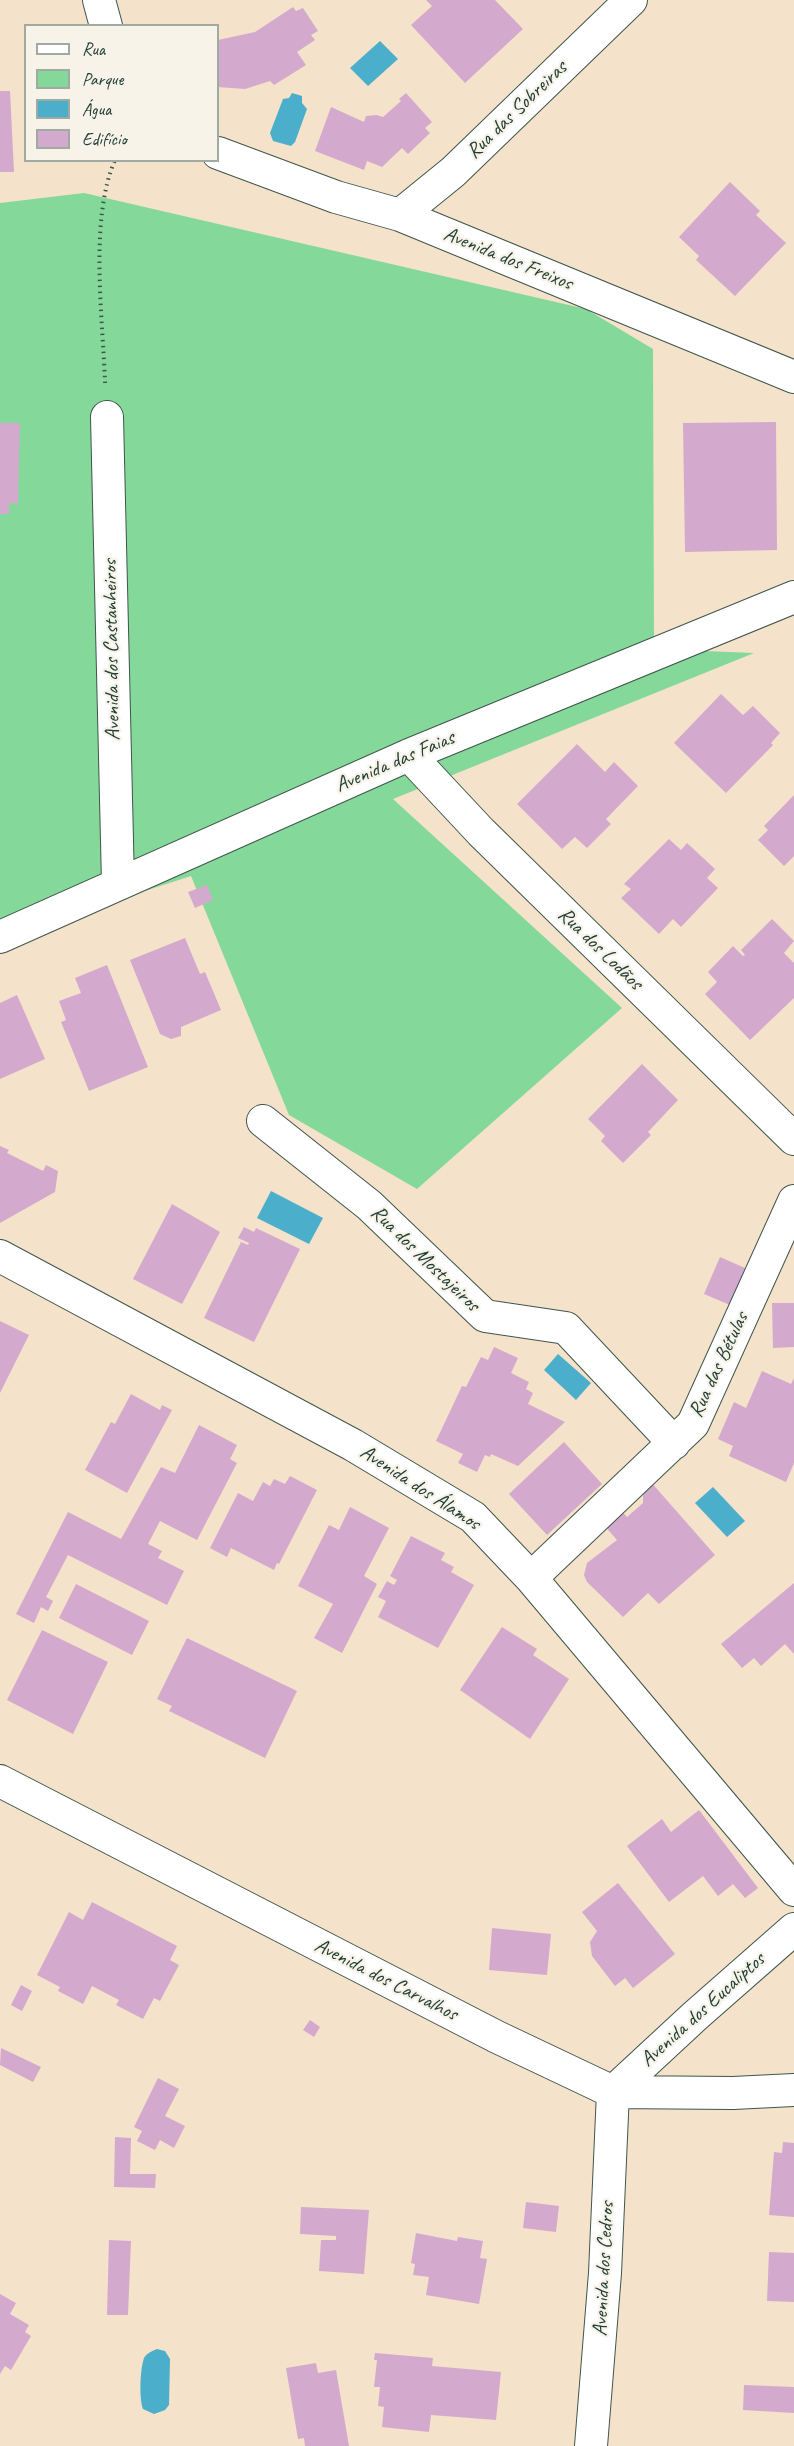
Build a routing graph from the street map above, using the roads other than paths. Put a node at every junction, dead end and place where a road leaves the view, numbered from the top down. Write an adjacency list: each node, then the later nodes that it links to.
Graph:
1 (99, 0): 3 (street)
2 (631, 0): 5 (street, Rua das Sobreiras)
3 (105, 24)
4 (219, 153): 5 (street, Avenida dos Freixos)
5 (400, 215): 6 (street, Avenida dos Freixos)
6 (794, 377)
7 (107, 417): 10 (street, Avenida dos Castanheiros)
8 (794, 597): 9 (street, Avenida das Faias)
9 (409, 755): 10 (street, Avenida das Faias); 13 (street, Rua dos Lodãos)
10 (117, 883): 11 (street, Avenida das Faias)
11 (0, 937)
12 (262, 1121): 16 (street, Rua dos Mostajeiros)
13 (794, 1139)
14 (794, 1201): 16 (street, Rua das Bétulas)
15 (0, 1256): 17 (street, Avenida dos Álamos)
16 (674, 1443): 17 (street, Rua das Bétulas)
17 (531, 1578): 19 (street, Avenida dos Álamos)
18 (0, 1781): 22 (street, Avenida dos Carvalhos)
19 (794, 1890)
20 (794, 1929): 22 (street, Avenida dos Eucaliptos)
21 (794, 2090): 22 (street, Avenida dos Carvalhos)
22 (613, 2092): 23 (street, Avenida dos Cedros)
23 (591, 2446)

